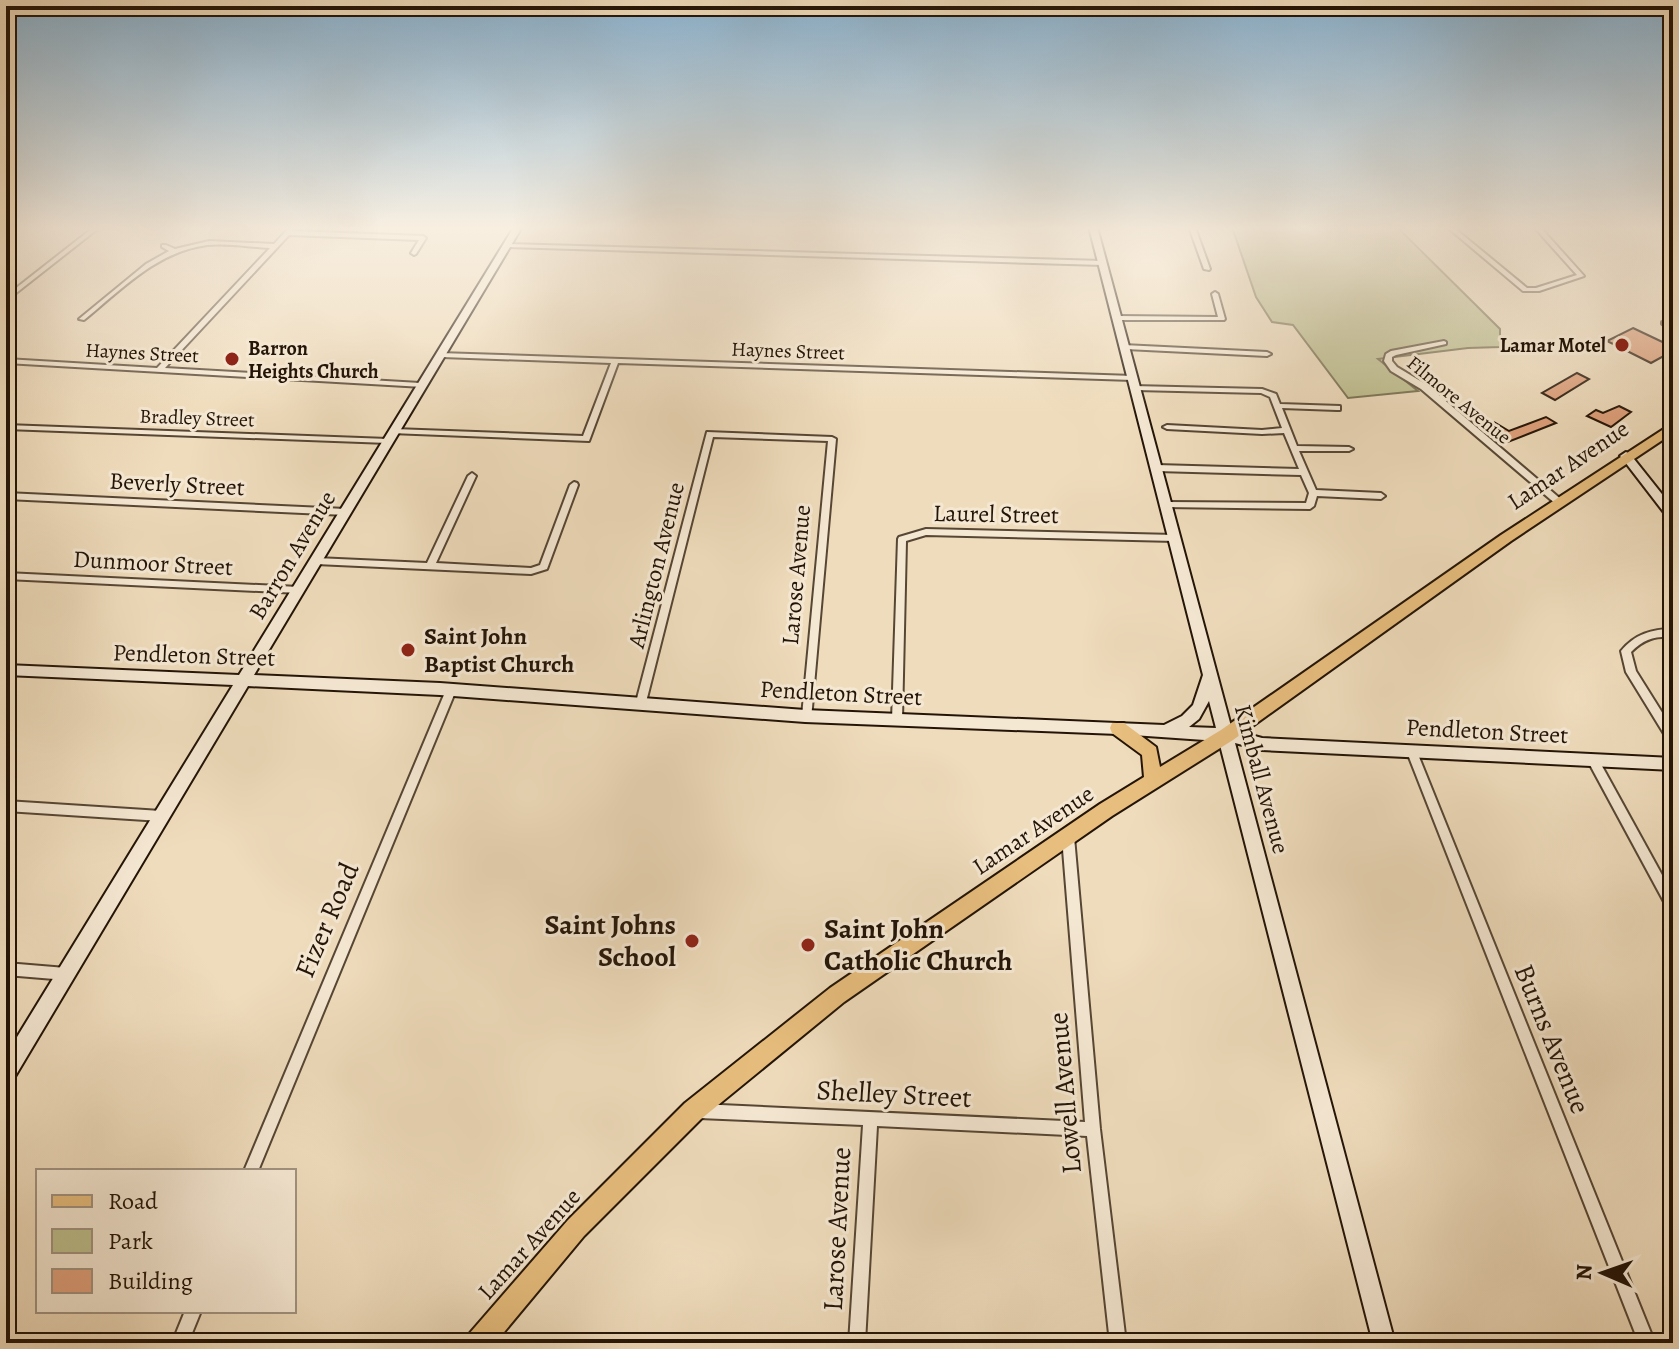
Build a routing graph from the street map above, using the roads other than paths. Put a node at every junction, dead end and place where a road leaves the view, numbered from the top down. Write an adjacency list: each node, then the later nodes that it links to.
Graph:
1 (118, 290): 7 (street)
2 (234, 290): 16 (street)
3 (480, 290): 13 (main road, Barron Avenue)
4 (1110, 290): 6 (main road, Kimball Avenue)
5 (1215, 294): 6 (street)
6 (1118, 318): 11 (main road, Kimball Avenue)
7 (82, 319)
8 (1664, 323): 9 (street)
9 (1673, 327)
10 (1444, 343): 37 (street, Filmore Avenue)
11 (1126, 347): 12 (street); 17 (main road, Kimball Avenue)
12 (1267, 354)
13 (442, 355): 15 (street, Haynes Street); 18 (main road, Barron Avenue)
14 (6, 361): 16 (street, Haynes Street)
15 (615, 362): 17 (street, Haynes Street); 25 (street, Bradley Street)
16 (159, 370): 18 (street, Haynes Street)
17 (1135, 383): 19 (street, Haynes Street); 30 (main road, Kimball Avenue)
18 (420, 385): 25 (main road, Barron Avenue)
19 (1275, 401): 20 (street, Haynes Street); 24 (street)
20 (1337, 408)
21 (6, 427): 25 (street, Bradley Street)
22 (1167, 427): 24 (street)
23 (1673, 427): 29 (main road, Lamar Avenue)
24 (1288, 430): 27 (street)
25 (391, 436): 39 (main road, Barron Avenue)
26 (832, 439): 51 (street, Arlington Avenue); 52 (street, Larose Avenue)
27 (1296, 448): 28 (street); 31 (street)
28 (1349, 449)
29 (1626, 456): 37 (main road, Lamar Avenue); 40 (main road)
30 (1157, 468): 31 (street); 38 (main road, Kimball Avenue)
31 (1304, 472): 34 (street)
32 (472, 476): 43 (street)
33 (574, 485): 43 (street)
34 (1313, 493): 36 (street); 38 (street)
35 (6, 496): 39 (street, Beverly Street)
36 (1381, 496)
37 (1560, 503): 56 (main road, Lamar Avenue)
38 (1167, 505): 41 (main road, Kimball Avenue)
39 (346, 512): 42 (main road, Barron Avenue)
40 (1673, 516)
41 (1175, 538): 48 (main road, Kimball Avenue); 53 (street, Laurel Street)
42 (316, 561): 43 (street); 45 (main road, Barron Avenue)
43 (430, 566)
44 (6, 576): 45 (street, Dunmoor Street)
45 (299, 590): 49 (main road, Barron Avenue)
46 (1673, 633): 57 (street)
47 (6, 670): 49 (main road, Pendleton Street)
48 (1210, 672): 55 (main road); 56 (main road, Kimball Avenue)
49 (244, 682): 50 (main road, Pendleton Street); 63 (main road, Barron Avenue)
50 (451, 690): 51 (main road, Pendleton Street); 72 (street, Fizer Road)
51 (640, 706): 52 (main road, Pendleton Street)
52 (807, 716): 53 (main road, Pendleton Street)
53 (897, 720): 54 (main road, Pendleton Street)
54 (1118, 728): 55 (main road, Pendleton Street); 61 (main road)
55 (1152, 731): 56 (main road, Pendleton Street)
56 (1227, 735): 58 (main road, Pendleton Street); 61 (main road, Lamar Avenue); 78 (main road, Kimball Avenue)
57 (1673, 739)
58 (1412, 752): 59 (main road, Pendleton Street); 79 (street, Burns Avenue)
59 (1593, 760): 60 (main road, Pendleton Street); 65 (street)
60 (1673, 764)
61 (1153, 781): 64 (main road, Lamar Avenue)
62 (6, 806): 63 (street)
63 (161, 816): 67 (main road, Barron Avenue)
64 (1068, 837): 69 (main road, Lamar Avenue); 71 (street, Lowell Avenue)
65 (1673, 907)
66 (6, 969): 67 (street)
67 (66, 974): 68 (main road, Barron Avenue)
68 (6, 1073)
69 (693, 1111): 70 (street, Shelley Street); 75 (main road, Lamar Avenue)
70 (870, 1118): 71 (street, Shelley Street); 76 (street, Larose Avenue)
71 (1093, 1129): 77 (street, Lowell Avenue)
72 (252, 1169)
73 (192, 1313): 74 (street)
74 (180, 1343)
75 (478, 1343)
76 (857, 1343)
77 (1118, 1343)
78 (1384, 1343)
79 (1647, 1343)

